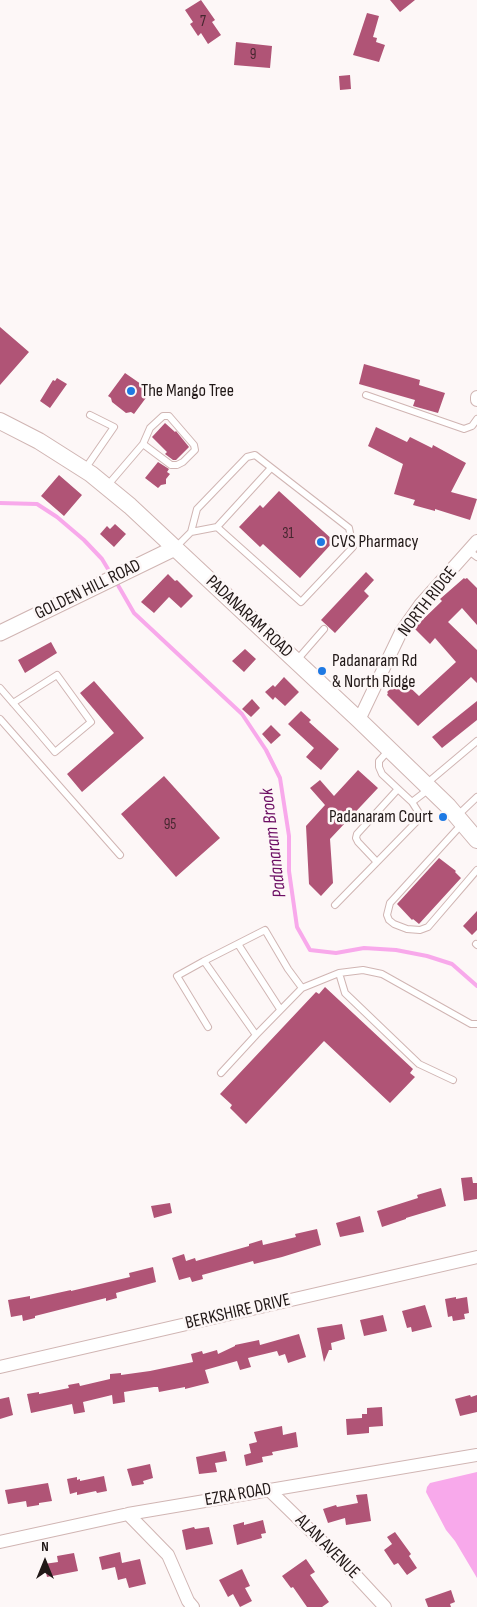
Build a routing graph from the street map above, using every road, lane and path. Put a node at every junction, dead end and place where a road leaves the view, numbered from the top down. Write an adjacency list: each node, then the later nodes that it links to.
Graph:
1 (366, 395): 3 (lane)
2 (90, 415): 7 (lane)
3 (477, 419)
4 (0, 421): 7 (main road, PADANARAM ROAD)
5 (143, 444): 5 (lane); 8 (lane)
6 (271, 468): 9 (lane); 9 (lane); 10 (lane)
7 (84, 470): 8 (main road, PADANARAM ROAD)
8 (106, 487): 11 (main road, PADANARAM ROAD)
9 (217, 527): 10 (lane)
10 (191, 532): 11 (lane)
11 (176, 548): 14 (street, GOLDEN HILL ROAD); 15 (main road, PADANARAM ROAD)
12 (474, 550): 19 (street, NORTH RIDGE)
13 (324, 629): 15 (lane)
14 (0, 633)
15 (296, 661): 19 (main road, PADANARAM ROAD)
16 (0, 688): 17 (lane)
17 (13, 703): 17 (lane)
18 (0, 719): 28 (lane)
19 (359, 720): 21 (main road, PADANARAM ROAD)
20 (477, 741): 22 (lane)
21 (390, 750): 22 (main road, PADANARAM ROAD); 23 (lane)
22 (428, 786): 25 (lane); 26 (main road, PADANARAM ROAD)
23 (398, 789): 25 (lane); 29 (lane)
24 (477, 797): 26 (lane)
25 (412, 802): 29 (lane)
26 (460, 819): 27 (main road, PADANARAM ROAD); 30 (lane)
27 (477, 840)
28 (120, 854)
29 (378, 861): 31 (lane)
30 (477, 870)
31 (335, 905)
32 (238, 944): 33 (lane); 35 (lane); 36 (lane)
33 (204, 962): 38 (lane); 39 (lane)
34 (339, 973): 35 (lane); 37 (lane); 41 (lane)
35 (302, 988): 36 (lane)
36 (280, 1009): 39 (lane)
37 (477, 1024)
38 (208, 1027)
39 (256, 1035): 40 (lane)
40 (221, 1073)
41 (453, 1080)
42 (477, 1257): 43 (street, BERKSHIRE DRIVE)
43 (0, 1367)
44 (477, 1455): 45 (street, EZRA ROAD)
45 (268, 1489): 46 (street, EZRA ROAD); 49 (street, ALAN AVENUE)
46 (128, 1514): 47 (street, EZRA ROAD); 48 (street)
47 (0, 1542)
48 (193, 1607)
49 (385, 1607)

